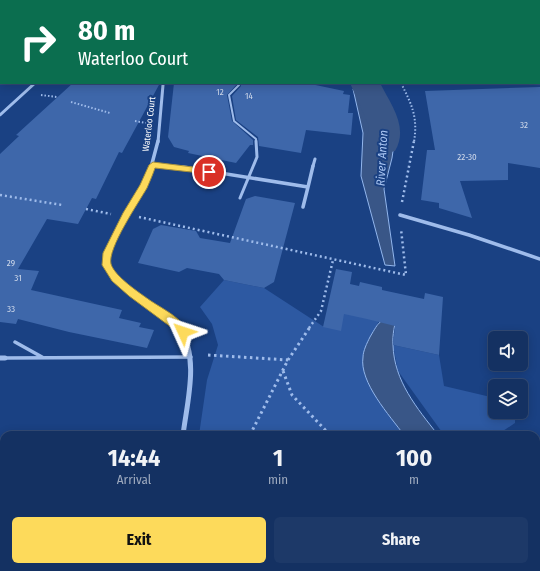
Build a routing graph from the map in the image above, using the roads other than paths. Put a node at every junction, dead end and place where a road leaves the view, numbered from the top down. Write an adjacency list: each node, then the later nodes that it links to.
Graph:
1 (34, 84): 4 (street)
2 (163, 85): 6 (street, Waterloo Court)
3 (239, 85): 8 (lane)
4 (0, 114)
5 (315, 159): 7 (lane)
6 (153, 165): 8 (street, Waterloo Court); 15 (street, Waterloo Court)
7 (313, 166): 9 (street)
8 (248, 178): 9 (street, Waterloo Court); 10 (lane)
9 (308, 187): 11 (street)
10 (240, 198)
11 (303, 207)
12 (400, 216): 13 (street)
13 (540, 259)
14 (15, 342): 17 (lane)
15 (191, 357): 17 (lane); 18 (street, Waterloo Court)
16 (2, 358): 17 (lane)
17 (43, 358)
18 (183, 431)

